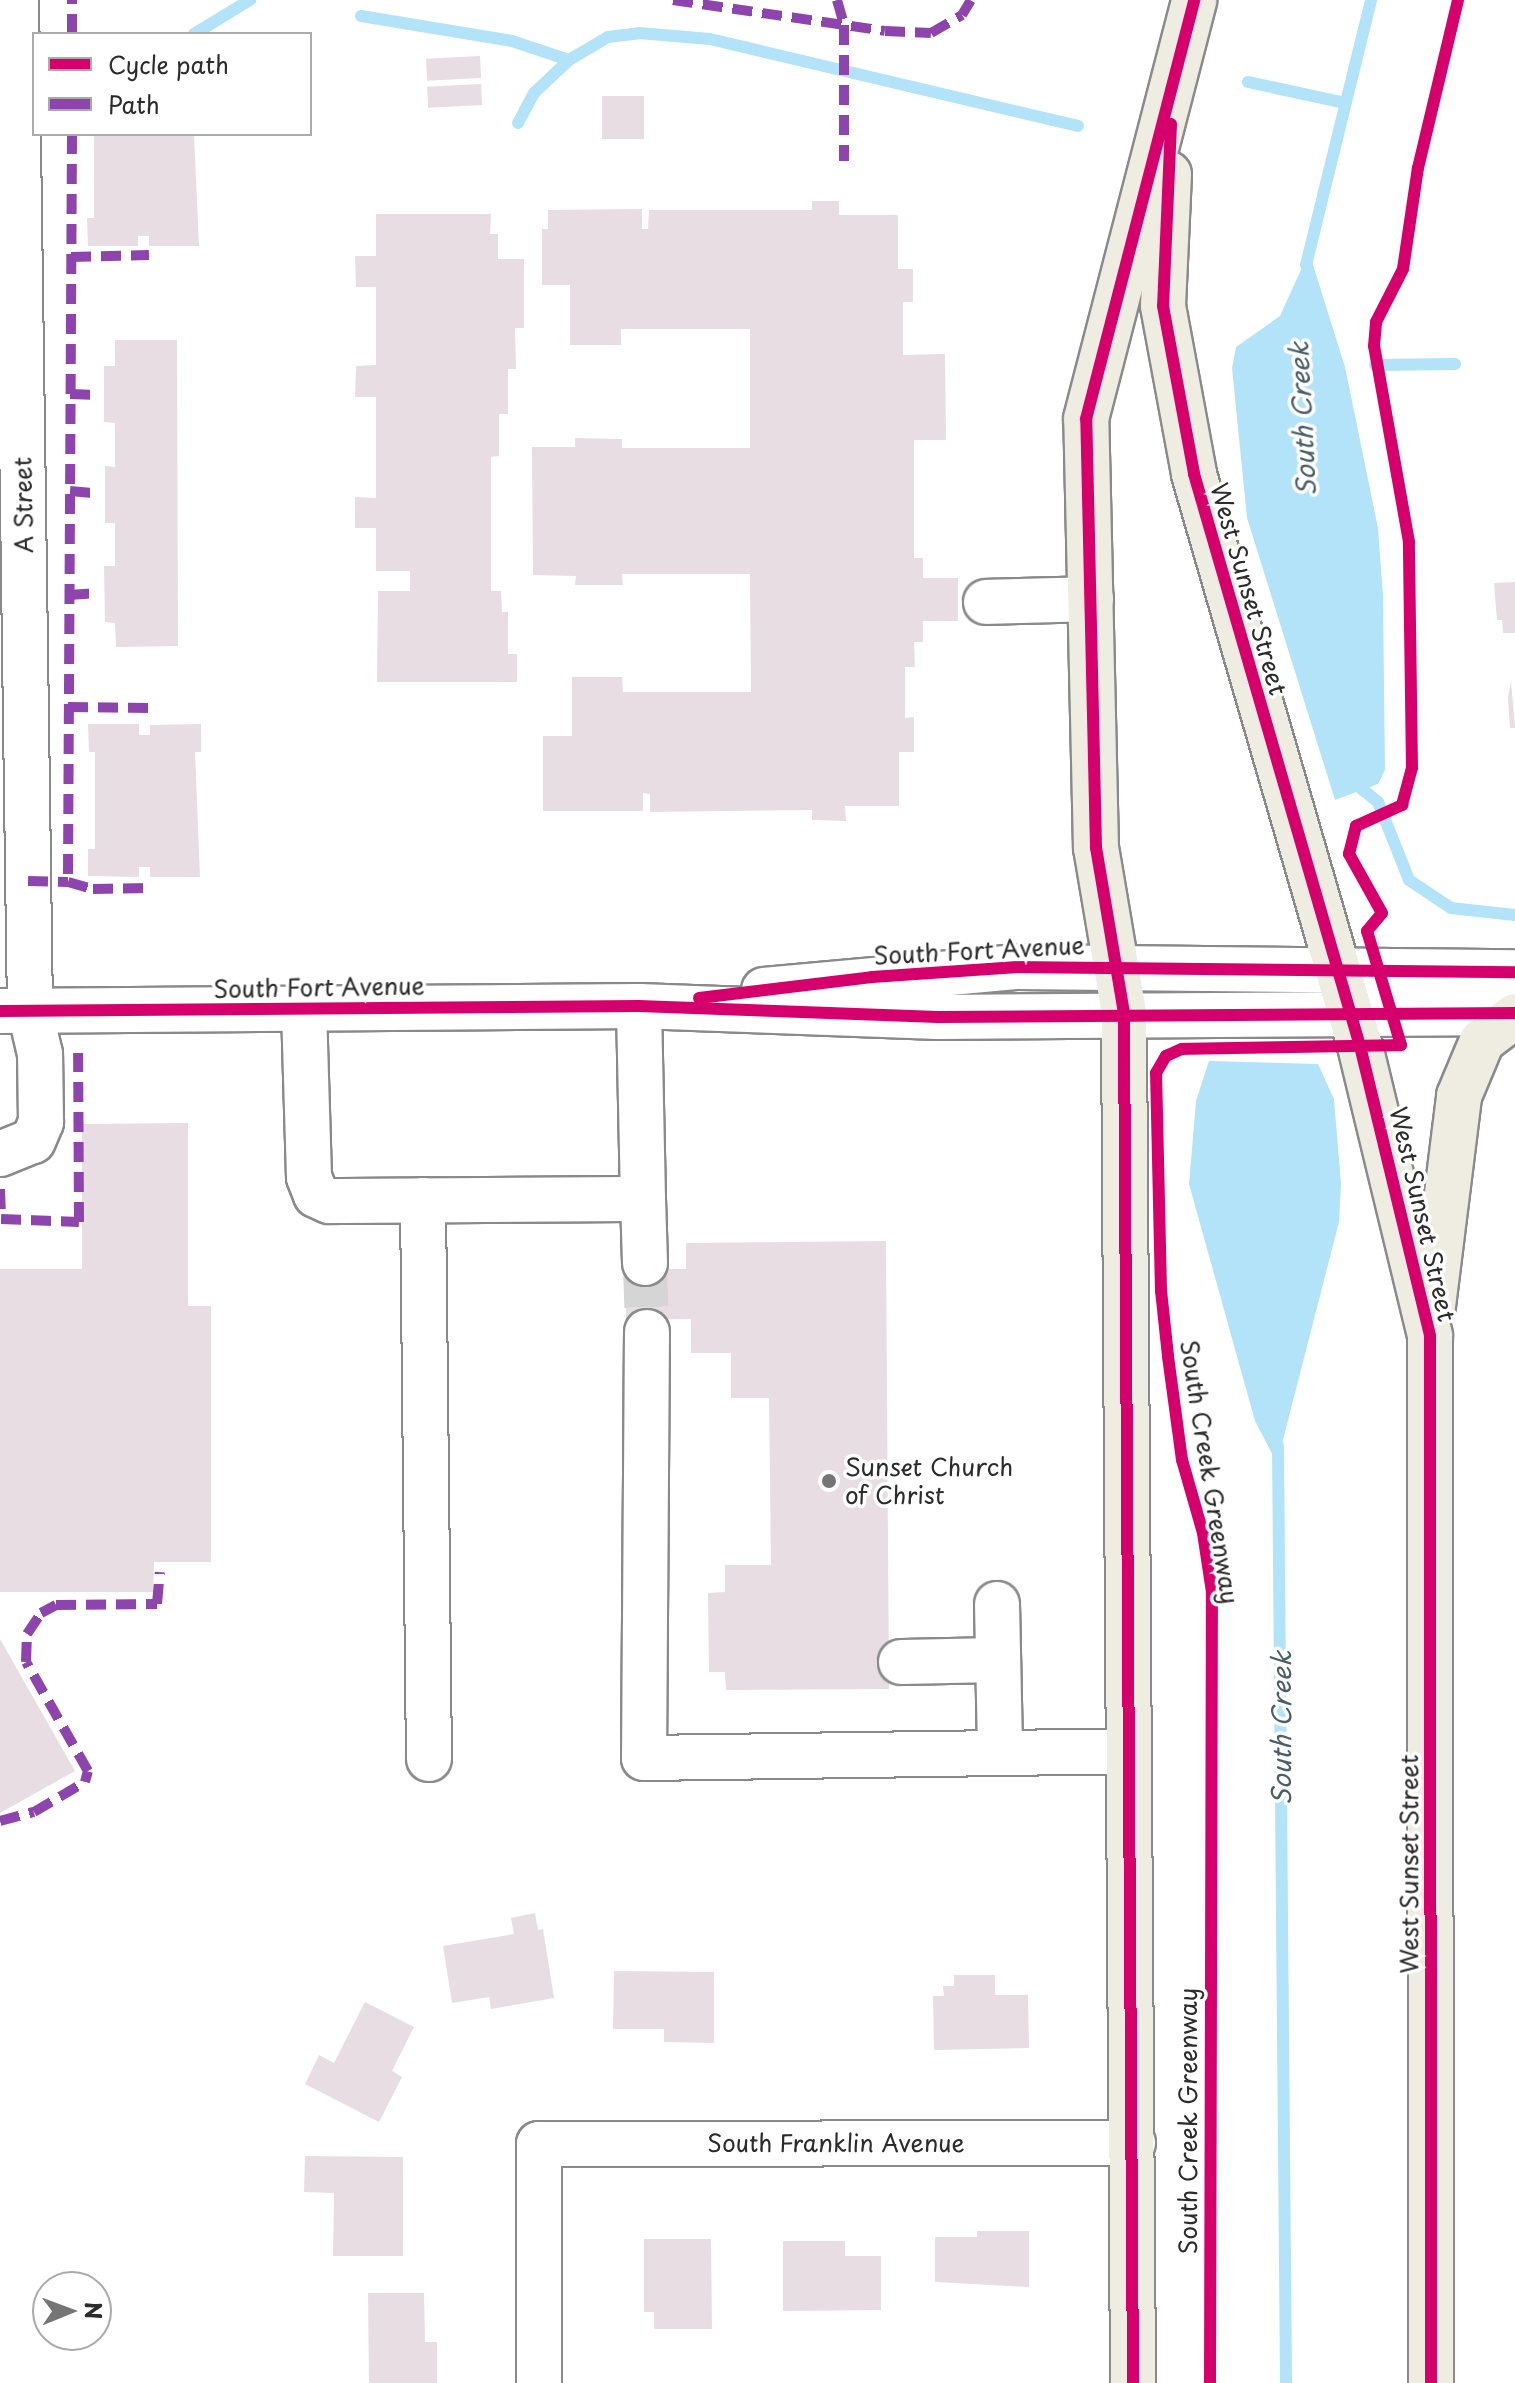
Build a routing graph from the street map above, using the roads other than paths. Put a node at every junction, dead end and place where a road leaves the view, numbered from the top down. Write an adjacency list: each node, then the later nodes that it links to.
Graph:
1 (16, 0): 4 (street, A Street)
2 (1194, 0): 3 (main road, West Sunset Street)
3 (1173, 84): 5 (main road, West Sunset Street); 8 (main road, West Sunset Street)
4 (9, 151): 12 (street, A Street)
5 (1091, 599): 6 (street); 7 (main road, West Sunset Street)
6 (986, 602)
7 (1119, 965): 8 (street, South Fort Avenue); 10 (street, South Fort Avenue); 13 (main road, West Sunset Street)
8 (1335, 970): 9 (street, South Fort Avenue); 14 (main road, West Sunset Street)
9 (1515, 972)
10 (639, 1006): 11 (street, South Fort Avenue); 13 (street, South Fort Avenue); 17 (street)
11 (304, 1009): 12 (street, South Fort Avenue); 18 (street)
12 (15, 1011): 16 (street, A Street)
13 (1124, 1013): 14 (street, South Fort Avenue); 26 (main road, West Sunset Street)
14 (1350, 1014): 15 (street, South Fort Avenue); 21 (main road, West Sunset Street)
15 (1515, 1015): 21 (main road)
16 (0, 1154)
17 (643, 1199): 18 (street); 19 (street)
18 (423, 1200): 27 (street)
19 (645, 1263)
20 (647, 1332): 25 (street)
21 (1430, 1336): 31 (main road, West Sunset Street)
22 (997, 1604): 23 (street)
23 (998, 1660): 24 (street); 25 (street)
24 (901, 1662)
25 (1000, 1750): 26 (street)
26 (1128, 1751): 28 (main road, West Sunset Street)
27 (429, 1759)
28 (1133, 2143): 29 (street, South Franklin Avenue); 30 (main road, West Sunset Street)
29 (539, 2383)
30 (1133, 2383)
31 (1431, 2383)

